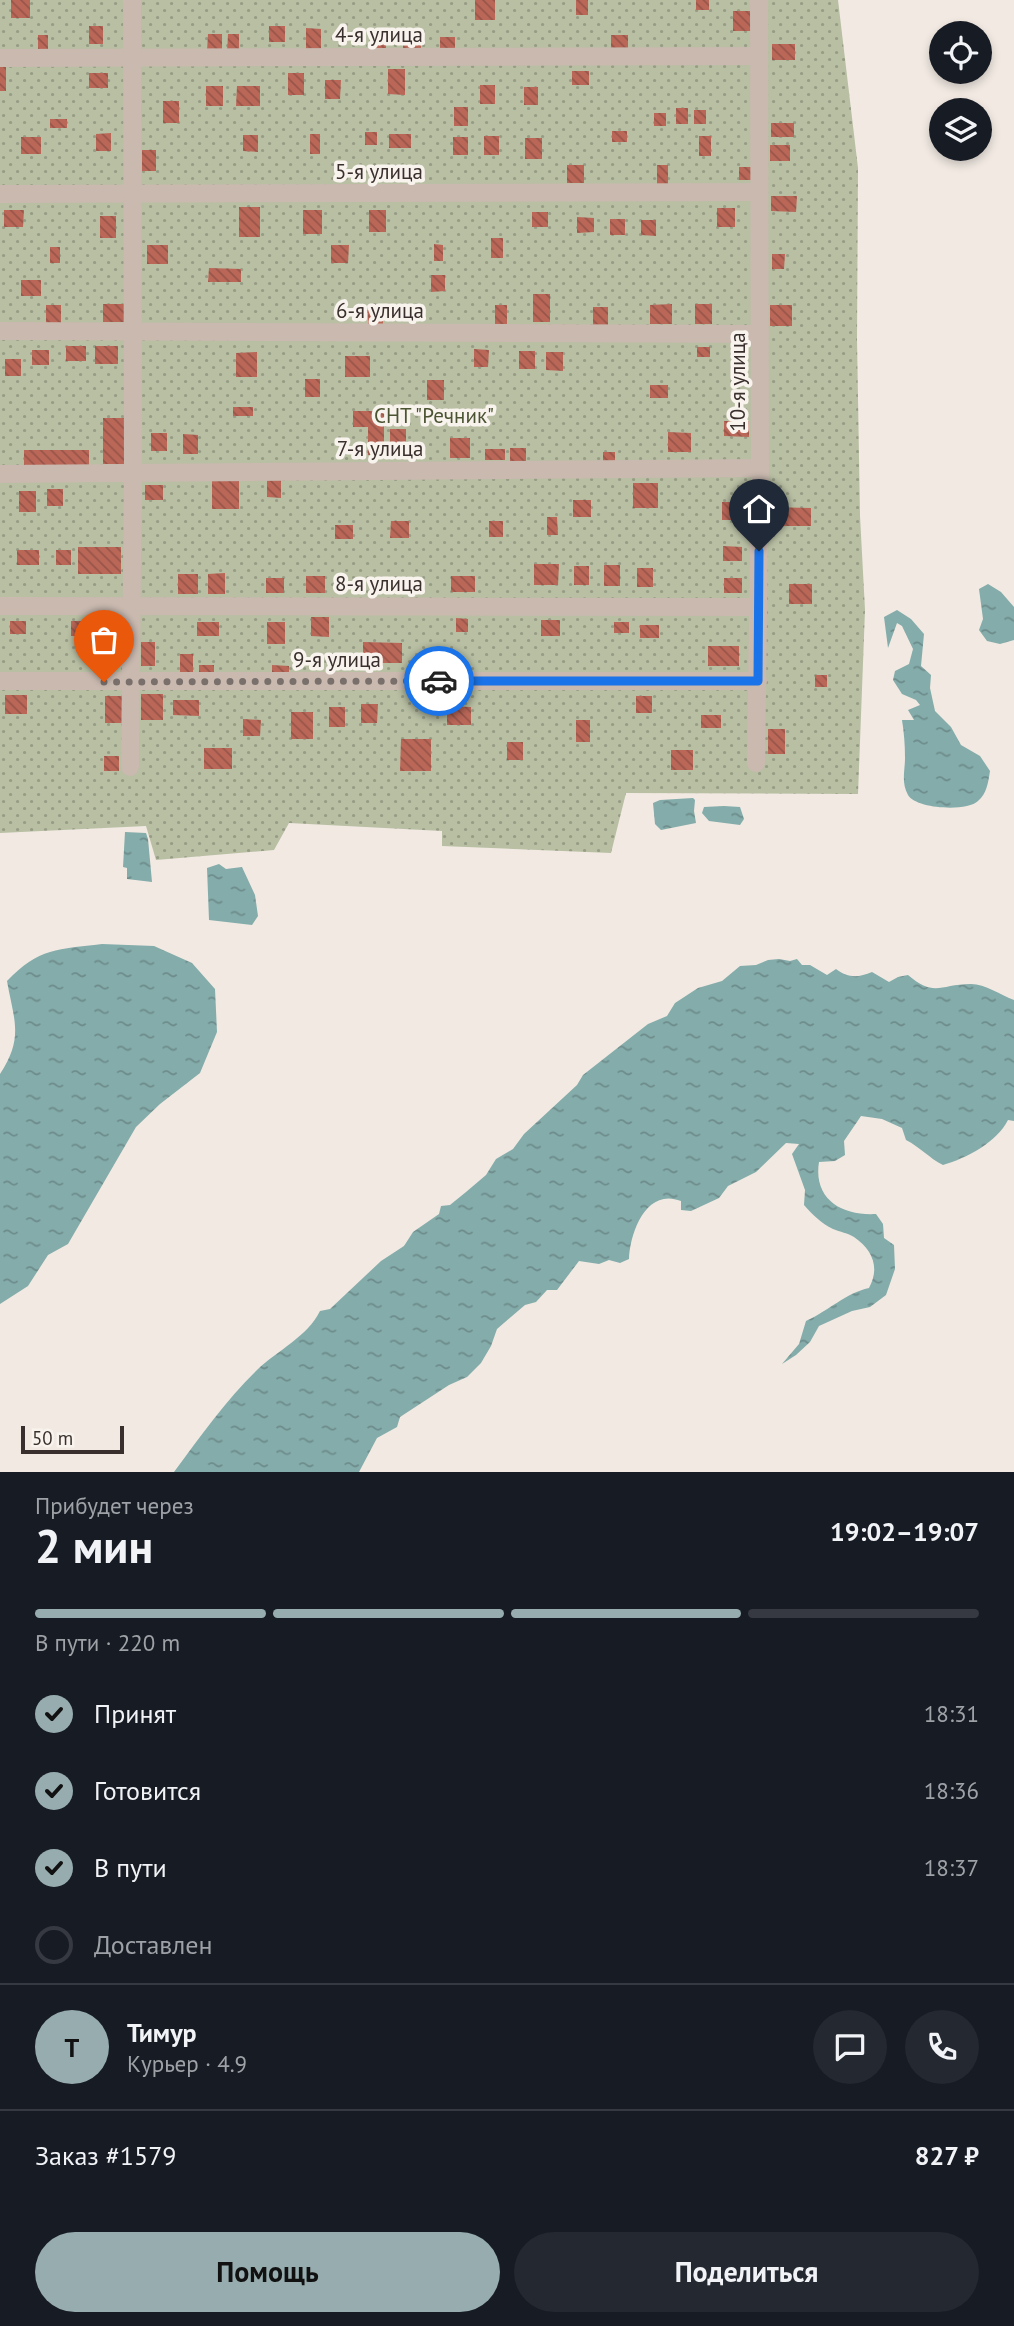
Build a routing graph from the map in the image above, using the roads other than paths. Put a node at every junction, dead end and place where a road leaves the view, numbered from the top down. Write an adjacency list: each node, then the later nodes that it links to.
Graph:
1 (132, 0): 5 (street)
2 (759, 0): 3 (street, 10-я улица)
3 (758, 56): 5 (street, 4-я улица); 6 (street, 10-я улица)
4 (0, 58): 5 (street, 4-я улица)
5 (133, 58): 8 (street)
6 (759, 192): 8 (street, 5-я улица); 11 (street, 10-я улица)
7 (0, 194): 8 (street, 5-я улица)
8 (133, 194): 10 (street)
9 (0, 331): 10 (street, 6-я улица)
10 (133, 332): 11 (street, 6-я улица); 13 (street)
11 (760, 334): 12 (street, 10-я улица)
12 (761, 468): 13 (street, 7-я улица); 17 (street, 10-я улица)
13 (133, 473): 14 (street, 7-я улица); 16 (street)
14 (0, 474)
15 (0, 606): 16 (street, 8-я улица)
16 (131, 606): 17 (street, 8-я улица); 20 (street)
17 (759, 607): 19 (street, 10-я улица)
18 (0, 681): 20 (street, 9-я улица)
19 (758, 681): 20 (street, 9-я улица); 21 (street, 10-я улица)
20 (130, 682): 22 (street)
21 (756, 763)
22 (130, 767)

